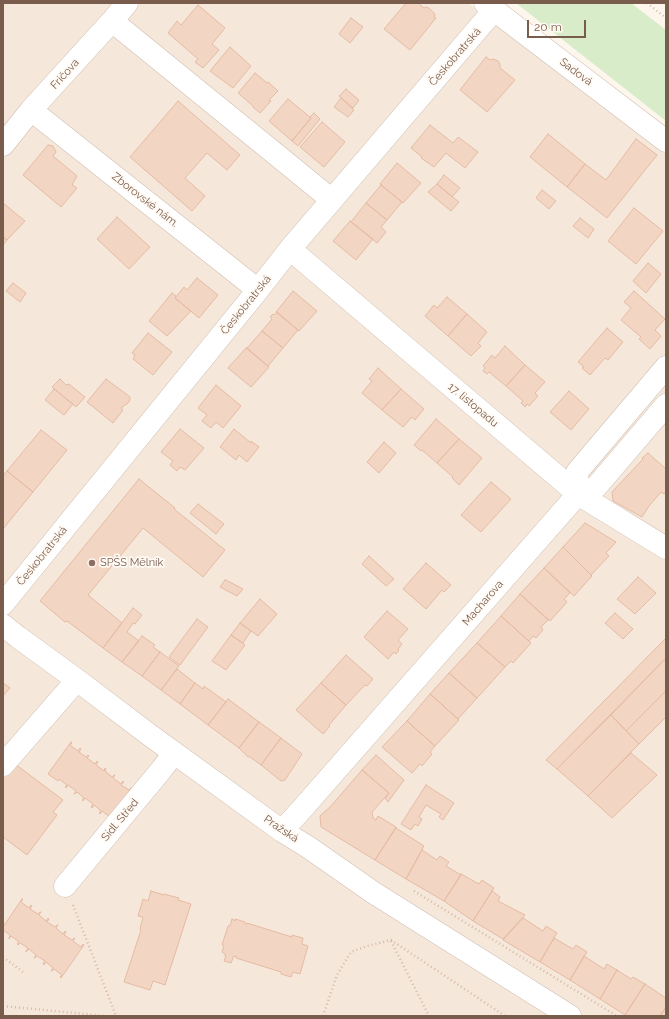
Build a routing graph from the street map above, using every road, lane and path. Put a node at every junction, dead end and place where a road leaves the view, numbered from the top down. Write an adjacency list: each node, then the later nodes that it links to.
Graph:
1 (127, 3): 5 (street, Fričova)
2 (647, 3): 4 (path)
3 (490, 7): 7 (street, Sadová); 9 (street, Českobratrská)
4 (666, 18)
5 (112, 21): 6 (street, Fričova); 9 (street)
6 (31, 110): 8 (street, Fričova); 11 (street, Zborovské nám.)
7 (666, 141)
8 (3, 145)
9 (332, 200): 10 (street, Českobratrská)
10 (290, 249): 11 (street, Českobratrská); 14 (street, 17. listopadu)
11 (258, 290): 16 (street, Českobratrská)
12 (666, 366): 14 (street)
13 (666, 404): 14 (street)
14 (578, 494): 15 (street, 17. listopadu); 21 (street, Macharova)
15 (666, 548)
16 (3, 604)
17 (3, 625): 18 (street, Pražská)
18 (77, 680): 19 (street, Pražská); 20 (street)
19 (174, 753): 21 (street, Pražská); 22 (street, Sídl. Střed)
20 (3, 765)
21 (282, 831): 33 (street, Pražská)
22 (65, 886): 29 (path)
23 (409, 888): 34 (path)
24 (391, 940): 30 (path); 31 (path); 32 (path)
25 (3, 957): 26 (path)
26 (23, 972)
27 (3, 1006): 28 (path)
28 (106, 1016)
29 (116, 1016)
30 (323, 1016)
31 (429, 1016)
32 (505, 1016)
33 (570, 1016)
34 (617, 1016)

